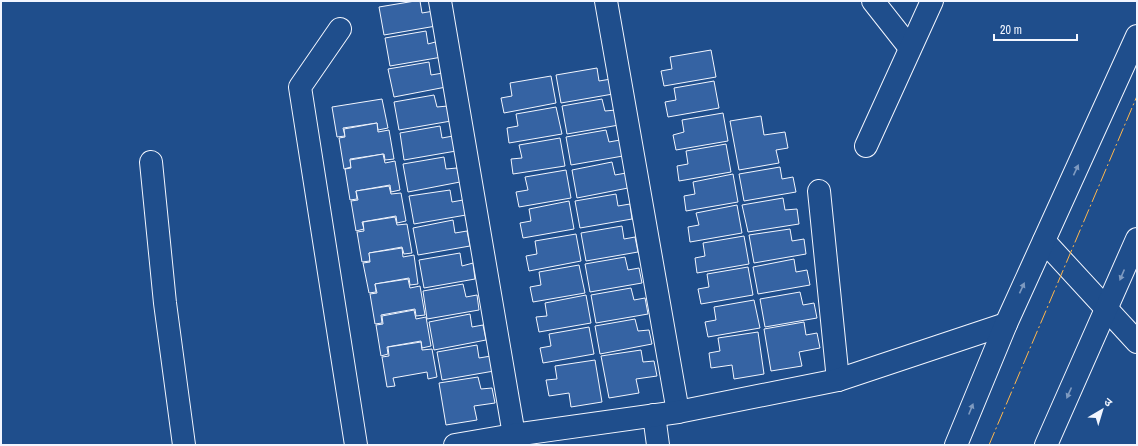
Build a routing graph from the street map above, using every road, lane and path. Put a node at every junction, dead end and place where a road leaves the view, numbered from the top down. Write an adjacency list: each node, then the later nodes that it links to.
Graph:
1 (440, 1): 19 (street)
2 (606, 1): 17 (street)
3 (873, 1): 7 (street)
4 (932, 1): 7 (street)
5 (340, 29): 22 (street)
6 (1137, 36): 12 (street, one-way to 6)
7 (910, 48): 8 (street)
8 (866, 146)
9 (151, 162): 21 (street)
10 (819, 191): 16 (street)
11 (1137, 239): 13 (street, one-way to 13)
12 (1044, 241): 13 (street); 14 (street, one-way to 12)
13 (1106, 310): 15 (street); 26 (street, one-way to 26)
14 (1006, 324): 16 (street); 25 (street, one-way to 14)
15 (1137, 342)
16 (838, 380): 17 (street)
17 (678, 412): 18 (street)
18 (654, 416): 19 (street); 24 (street)
19 (514, 435): 20 (street)
20 (490, 442): 23 (street)
21 (184, 445)
22 (356, 445)
23 (455, 445)
24 (658, 445)
25 (956, 445)
26 (1046, 445)

